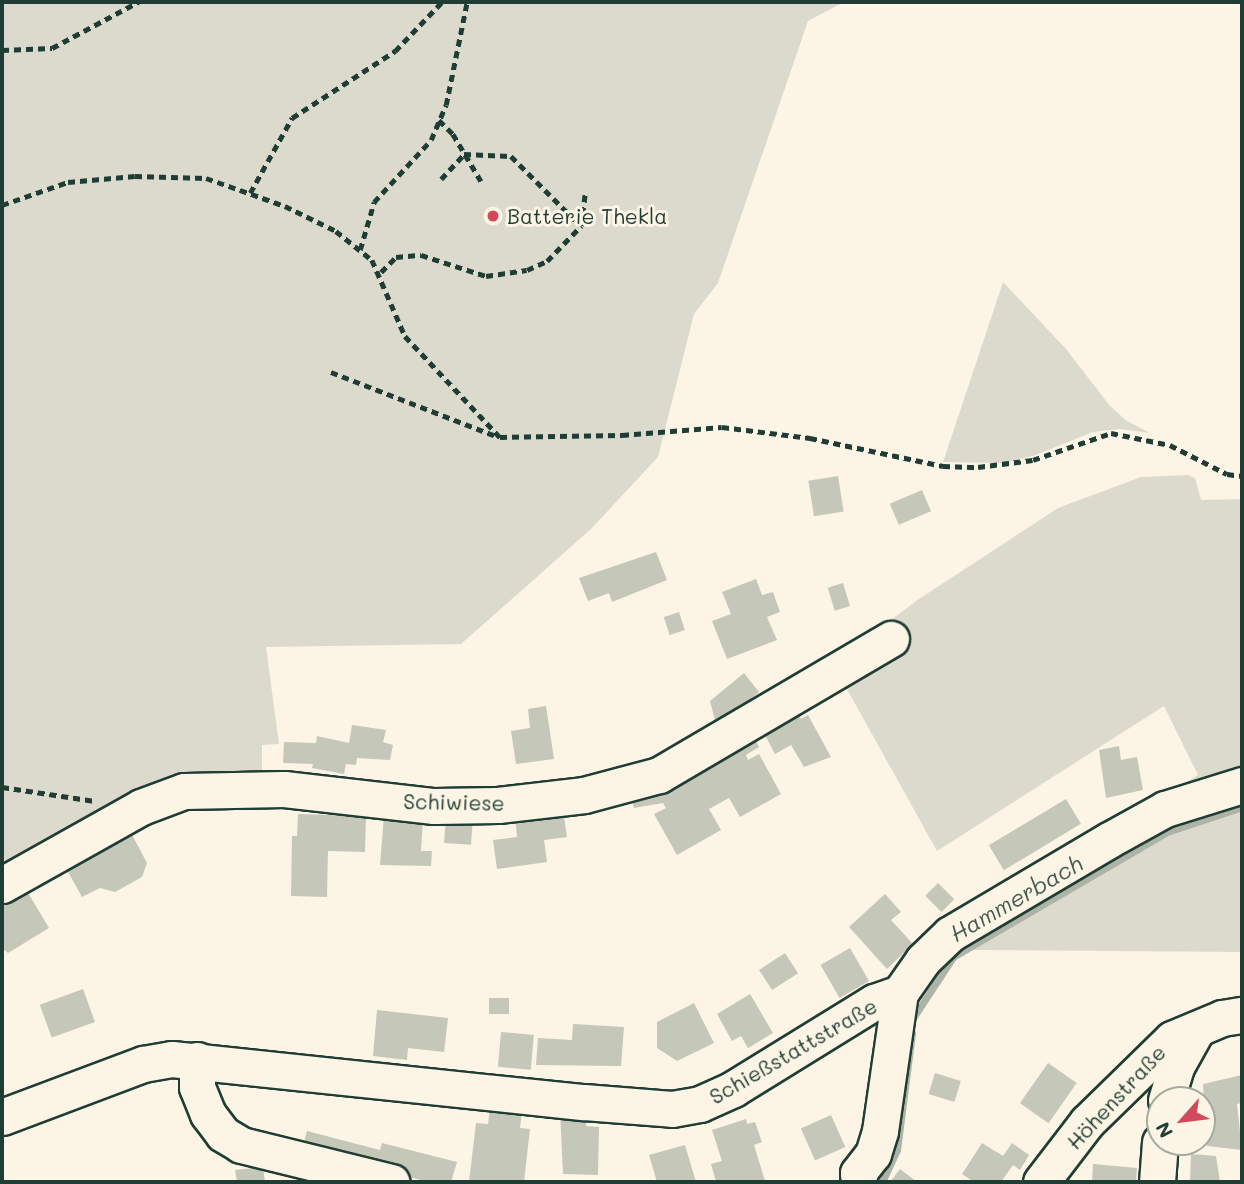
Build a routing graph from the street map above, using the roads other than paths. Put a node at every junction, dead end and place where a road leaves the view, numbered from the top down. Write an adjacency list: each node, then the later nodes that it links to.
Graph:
1 (891, 639): 3 (street, Schiwiese)
2 (1242, 785): 4 (street, Schießstattstraße)
3 (2, 885)
4 (900, 993): 7 (street, Schießstattstraße); 11 (street)
5 (1242, 1015): 6 (street, Höhenstraße)
6 (1197, 1029): 8 (street); 13 (street, Höhenstraße)
7 (197, 1060): 9 (street, Schießstattstraße); 12 (street)
8 (1170, 1086)
9 (2, 1117)
10 (1159, 1156): 14 (street)
11 (852, 1179)
12 (392, 1182)
13 (1041, 1182)
14 (1157, 1182)

